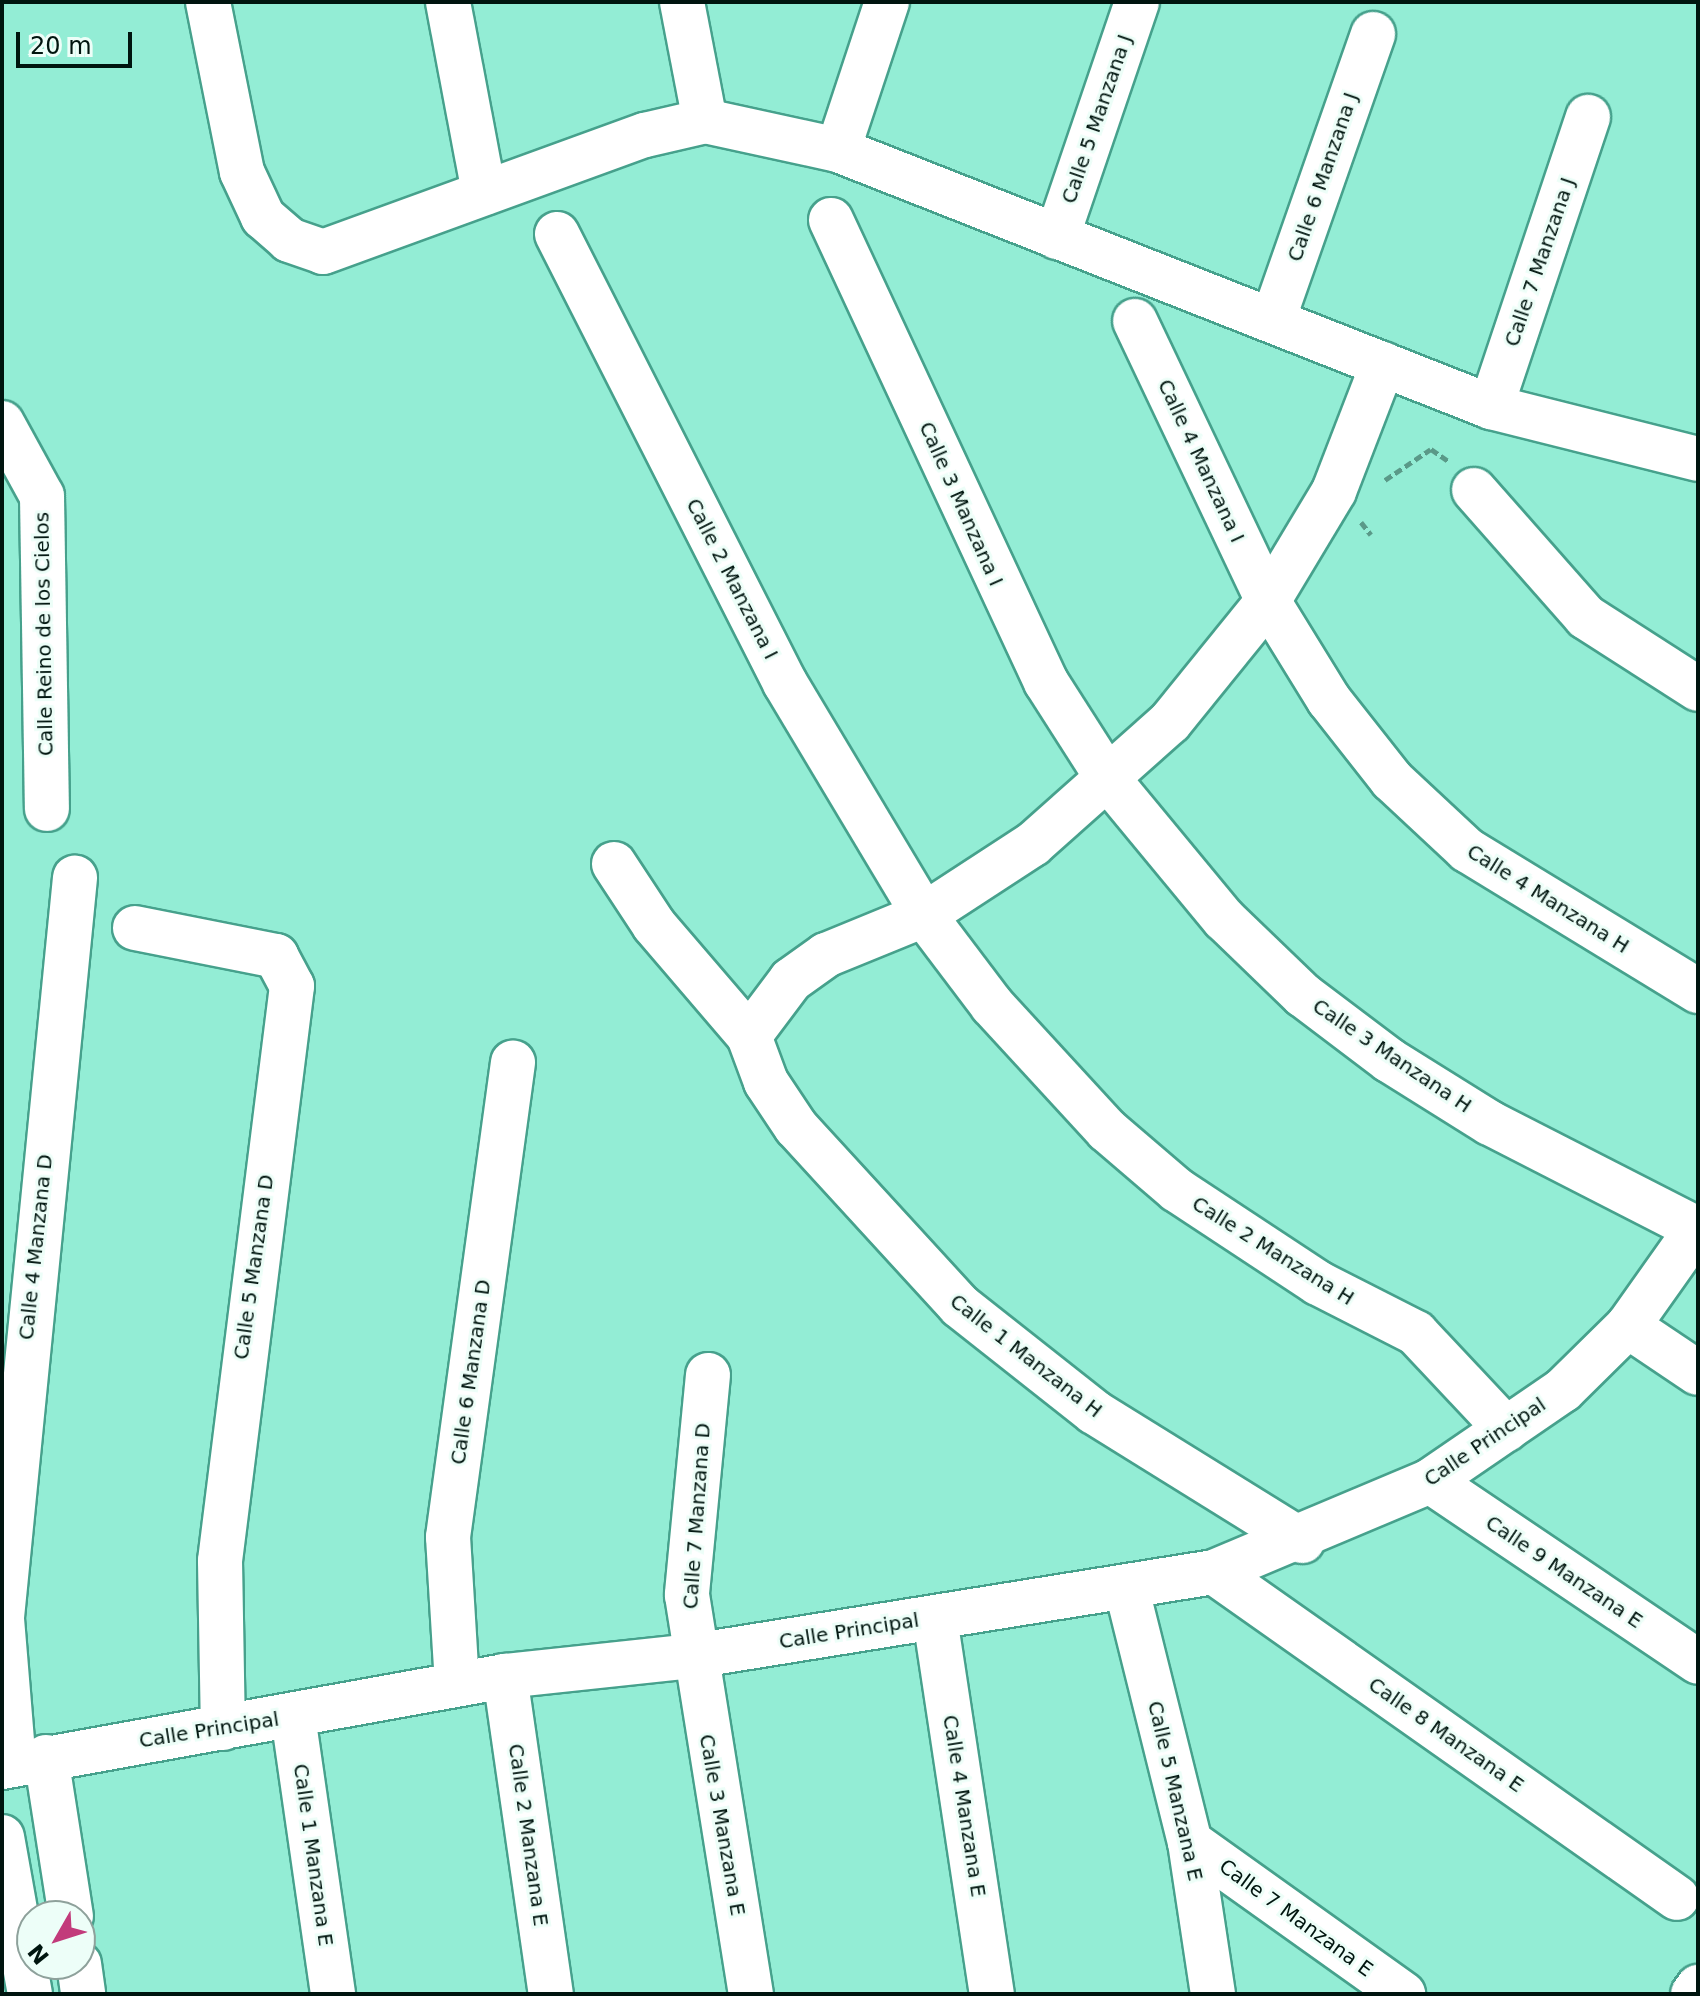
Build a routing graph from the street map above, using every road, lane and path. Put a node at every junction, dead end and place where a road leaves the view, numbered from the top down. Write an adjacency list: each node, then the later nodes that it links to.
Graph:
1 (208, 2): 10 (street)
2 (448, 2): 10 (street)
3 (682, 2): 8 (street)
4 (887, 2): 9 (street)
5 (1137, 2): 13 (street, Calle 5 Manzana J)
6 (1373, 34): 14 (street, Calle 6 Manzana J)
7 (1588, 117): 17 (street, Calle 7 Manzana J)
8 (705, 121): 9 (street); 10 (street)
9 (838, 150): 13 (street)
10 (484, 193)
11 (831, 220): 24 (street, Calle 3 Manzana I)
12 (557, 234): 28 (street, Calle 2 Manzana I)
13 (1057, 237): 14 (street)
14 (1273, 320): 16 (street)
15 (1135, 321): 22 (street, Calle 4 Manzana I)
16 (1383, 364): 17 (street); 22 (street)
17 (1491, 407): 19 (street)
18 (2, 423): 25 (street, Calle Reino de los Cielos)
19 (1698, 459)
20 (1474, 490): 21 (path); 23 (street)
21 (1372, 491)
22 (1268, 601): 24 (street); 30 (street, Calle 4 Manzana H)
23 (1698, 689)
24 (1108, 779): 28 (street); 33 (street, Calle 3 Manzana H)
25 (47, 809)
26 (614, 864): 31 (street)
27 (75, 878): 42 (street, Calle 4 Manzana D)
28 (924, 915): 31 (street); 37 (street, Calle 2 Manzana H)
29 (135, 928): 49 (street, Calle 5 Manzana D)
30 (1698, 991)
31 (749, 1036): 39 (street, Calle 1 Manzana H)
32 (513, 1062): 47 (street, Calle 6 Manzana D)
33 (1698, 1228): 34 (street, Calle Principal)
34 (1628, 1326): 35 (street); 37 (street, Calle Principal)
35 (1698, 1373)
36 (708, 1375): 44 (street, Calle 7 Manzana D)
37 (1506, 1429): 38 (street, Calle Principal)
38 (1430, 1481): 39 (street, Calle Principal); 45 (street, Calle 9 Manzana E)
39 (1302, 1541): 40 (street, Calle Principal)
40 (1214, 1572): 41 (street, Calle Principal); 53 (street, Calle 8 Manzana E)
41 (1127, 1590): 43 (street, Calle Principal); 52 (street, Calle 5 Manzana E)
42 (2, 1618): 50 (street, Calle 4 Manzana D)
43 (935, 1618): 44 (street, Calle Principal); 60 (street, Calle 4 Manzana E)
44 (693, 1656): 46 (street, Calle Principal); 59 (street, Calle 3 Manzana E)
45 (1698, 1662)
46 (505, 1676): 47 (street, Calle Principal); 58 (street, Calle 2 Manzana E)
47 (457, 1684): 48 (street, Calle Principal)
48 (293, 1716): 49 (street, Calle Principal); 57 (street, Calle 1 Manzana E)
49 (223, 1728): 50 (street, Calle Principal)
50 (21, 1763): 54 (street, Calle 4 Manzana D)
51 (2, 1837): 56 (street)
52 (1190, 1842): 61 (street, Calle 5 Manzana E); 62 (street, Calle 7 Manzana E)
53 (1677, 1898)
54 (66, 1900)
55 (1698, 1987): 63 (street)
56 (30, 1994)
57 (333, 1994)
58 (551, 1994)
59 (751, 1994)
60 (992, 1994)
61 (1213, 1994)
62 (1403, 1994)
63 (1693, 1994)

